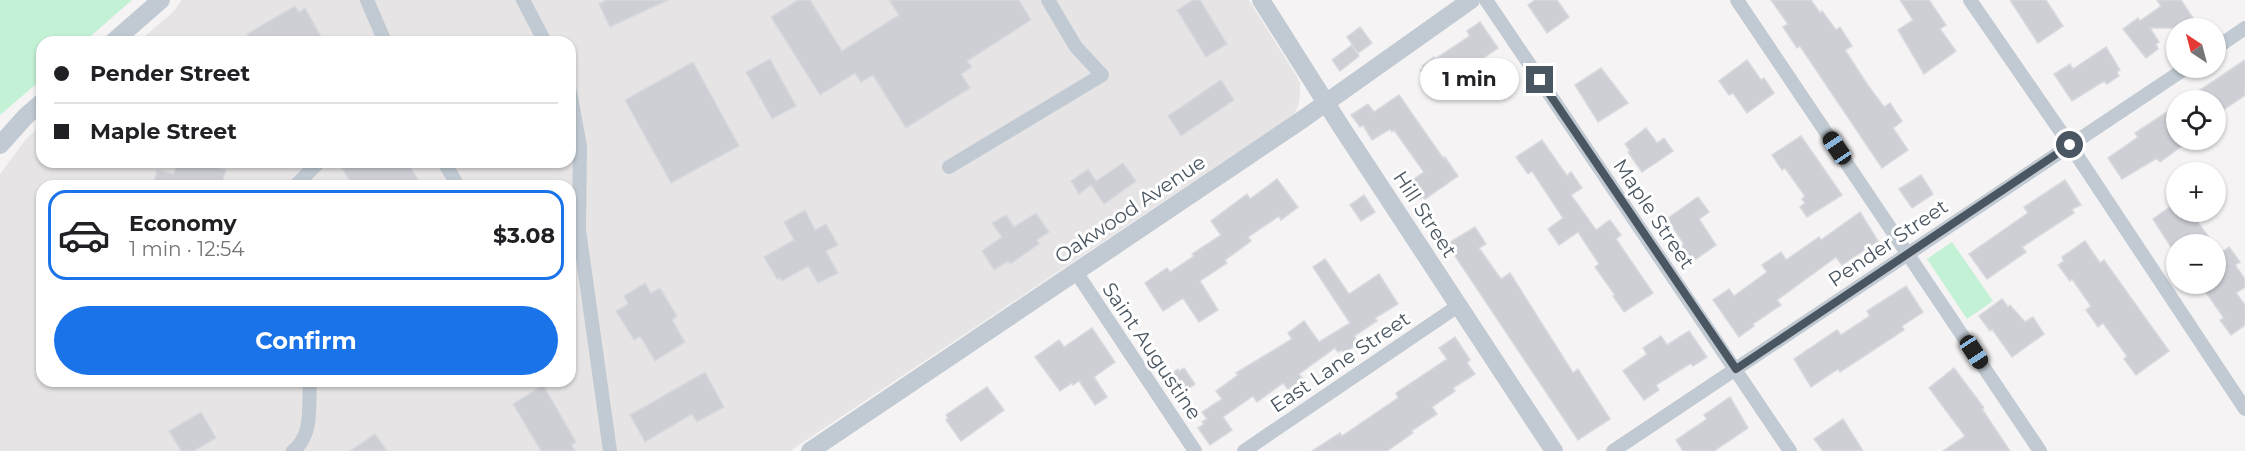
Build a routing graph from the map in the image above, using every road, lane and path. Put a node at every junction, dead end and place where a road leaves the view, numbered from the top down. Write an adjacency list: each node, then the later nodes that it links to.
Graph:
1 (161, 0): 11 (street)
2 (367, 0): 12 (street)
3 (524, 0): 13 (street)
4 (1048, 0): 21 (street)
5 (1261, 0): 16 (street, Hill Street)
6 (1471, 0): 16 (street, Oakwood Avenue)
7 (1485, 0): 29 (street, Maple Street)
8 (1737, 0): 26 (street)
9 (1970, 0): 20 (street)
10 (2245, 28): 14 (street)
11 (120, 36)
12 (382, 36)
13 (542, 36)
14 (2226, 41)
15 (2171, 78): 20 (street, Pender Street)
16 (1326, 103): 27 (street, Oakwood Avenue); 28 (street, Hill Street)
17 (36, 107): 19 (street)
18 (576, 124): 24 (street)
19 (0, 145)
20 (2070, 145): 26 (street, Pender Street); 31 (street)
21 (949, 167)
22 (314, 168): 23 (street)
23 (301, 180)
24 (576, 180)
25 (576, 208): 33 (street)
26 (1907, 253): 29 (street, Pender Street); 40 (street)
27 (1076, 272): 34 (street, Oakwood Avenue); 35 (street, Saint Augustine)
28 (1458, 306): 36 (street, East Lane Street); 37 (street, Hill Street)
29 (1736, 369): 38 (street, Pender Street); 39 (street, Maple Street)
30 (310, 387): 32 (street)
31 (2245, 410)
32 (293, 451)
33 (610, 451)
34 (810, 451)
35 (1195, 451)
36 (1244, 451)
37 (1554, 451)
38 (1613, 451)
39 (1790, 451)
40 (2040, 451)

